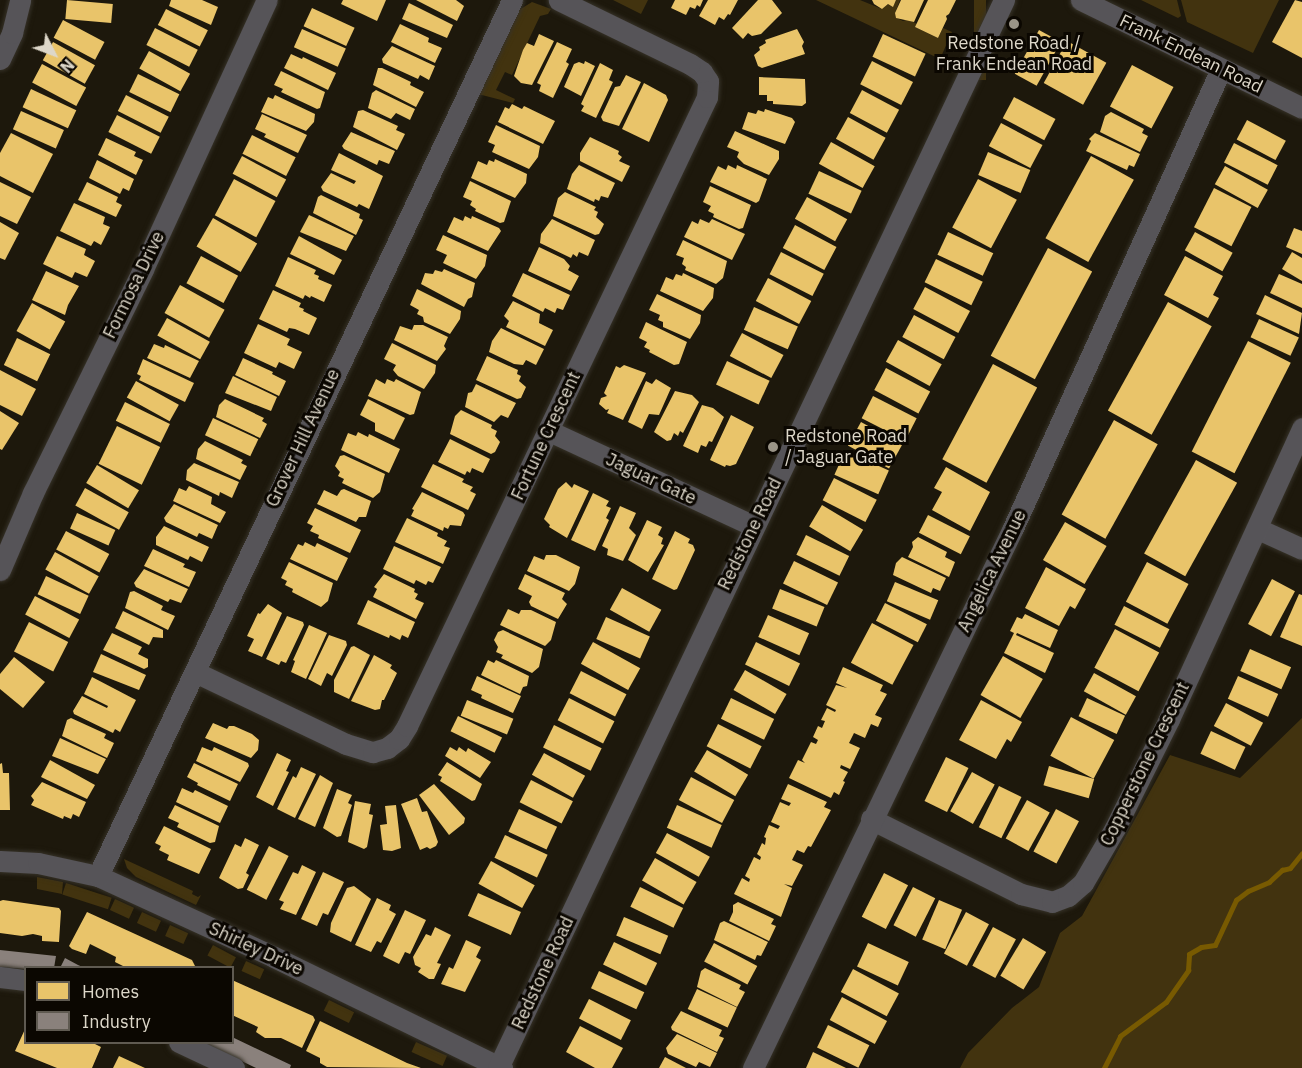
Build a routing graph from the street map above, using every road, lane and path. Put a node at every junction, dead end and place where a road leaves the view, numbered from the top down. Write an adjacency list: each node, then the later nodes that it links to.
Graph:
1 (20, 0): 7 (street)
2 (267, 0): 15 (street, Formosa Drive)
3 (512, 0): 16 (street, Grover Hill Avenue)
4 (559, 0): 11 (street, Fortune Crescent)
5 (1004, 0): 12 (street, Redstone Road)
6 (1081, 0): 8 (street, Frank Endean Road)
7 (0, 59)
8 (1221, 69): 9 (street, Frank Endean Road); 17 (street, Angelica Avenue)
9 (1302, 108)
10 (1302, 428): 13 (street, Copperstone Crescent)
11 (549, 431): 12 (street, Jaguar Gate); 16 (street, Fortune Crescent)
12 (754, 526): 24 (street, Redstone Road)
13 (1258, 529): 14 (street); 17 (street, Copperstone Crescent)
14 (1302, 549)
15 (0, 570)
16 (195, 672): 19 (street, Grover Hill Avenue)
17 (872, 819): 25 (street, Angelica Avenue)
18 (0, 861): 19 (street, Shirley Drive)
19 (98, 876): 24 (street, Shirley Drive)
20 (0, 977): 21 (street)
21 (24, 980)
22 (183, 1044): 23 (street)
23 (234, 1068)
24 (500, 1068)
25 (753, 1068)

